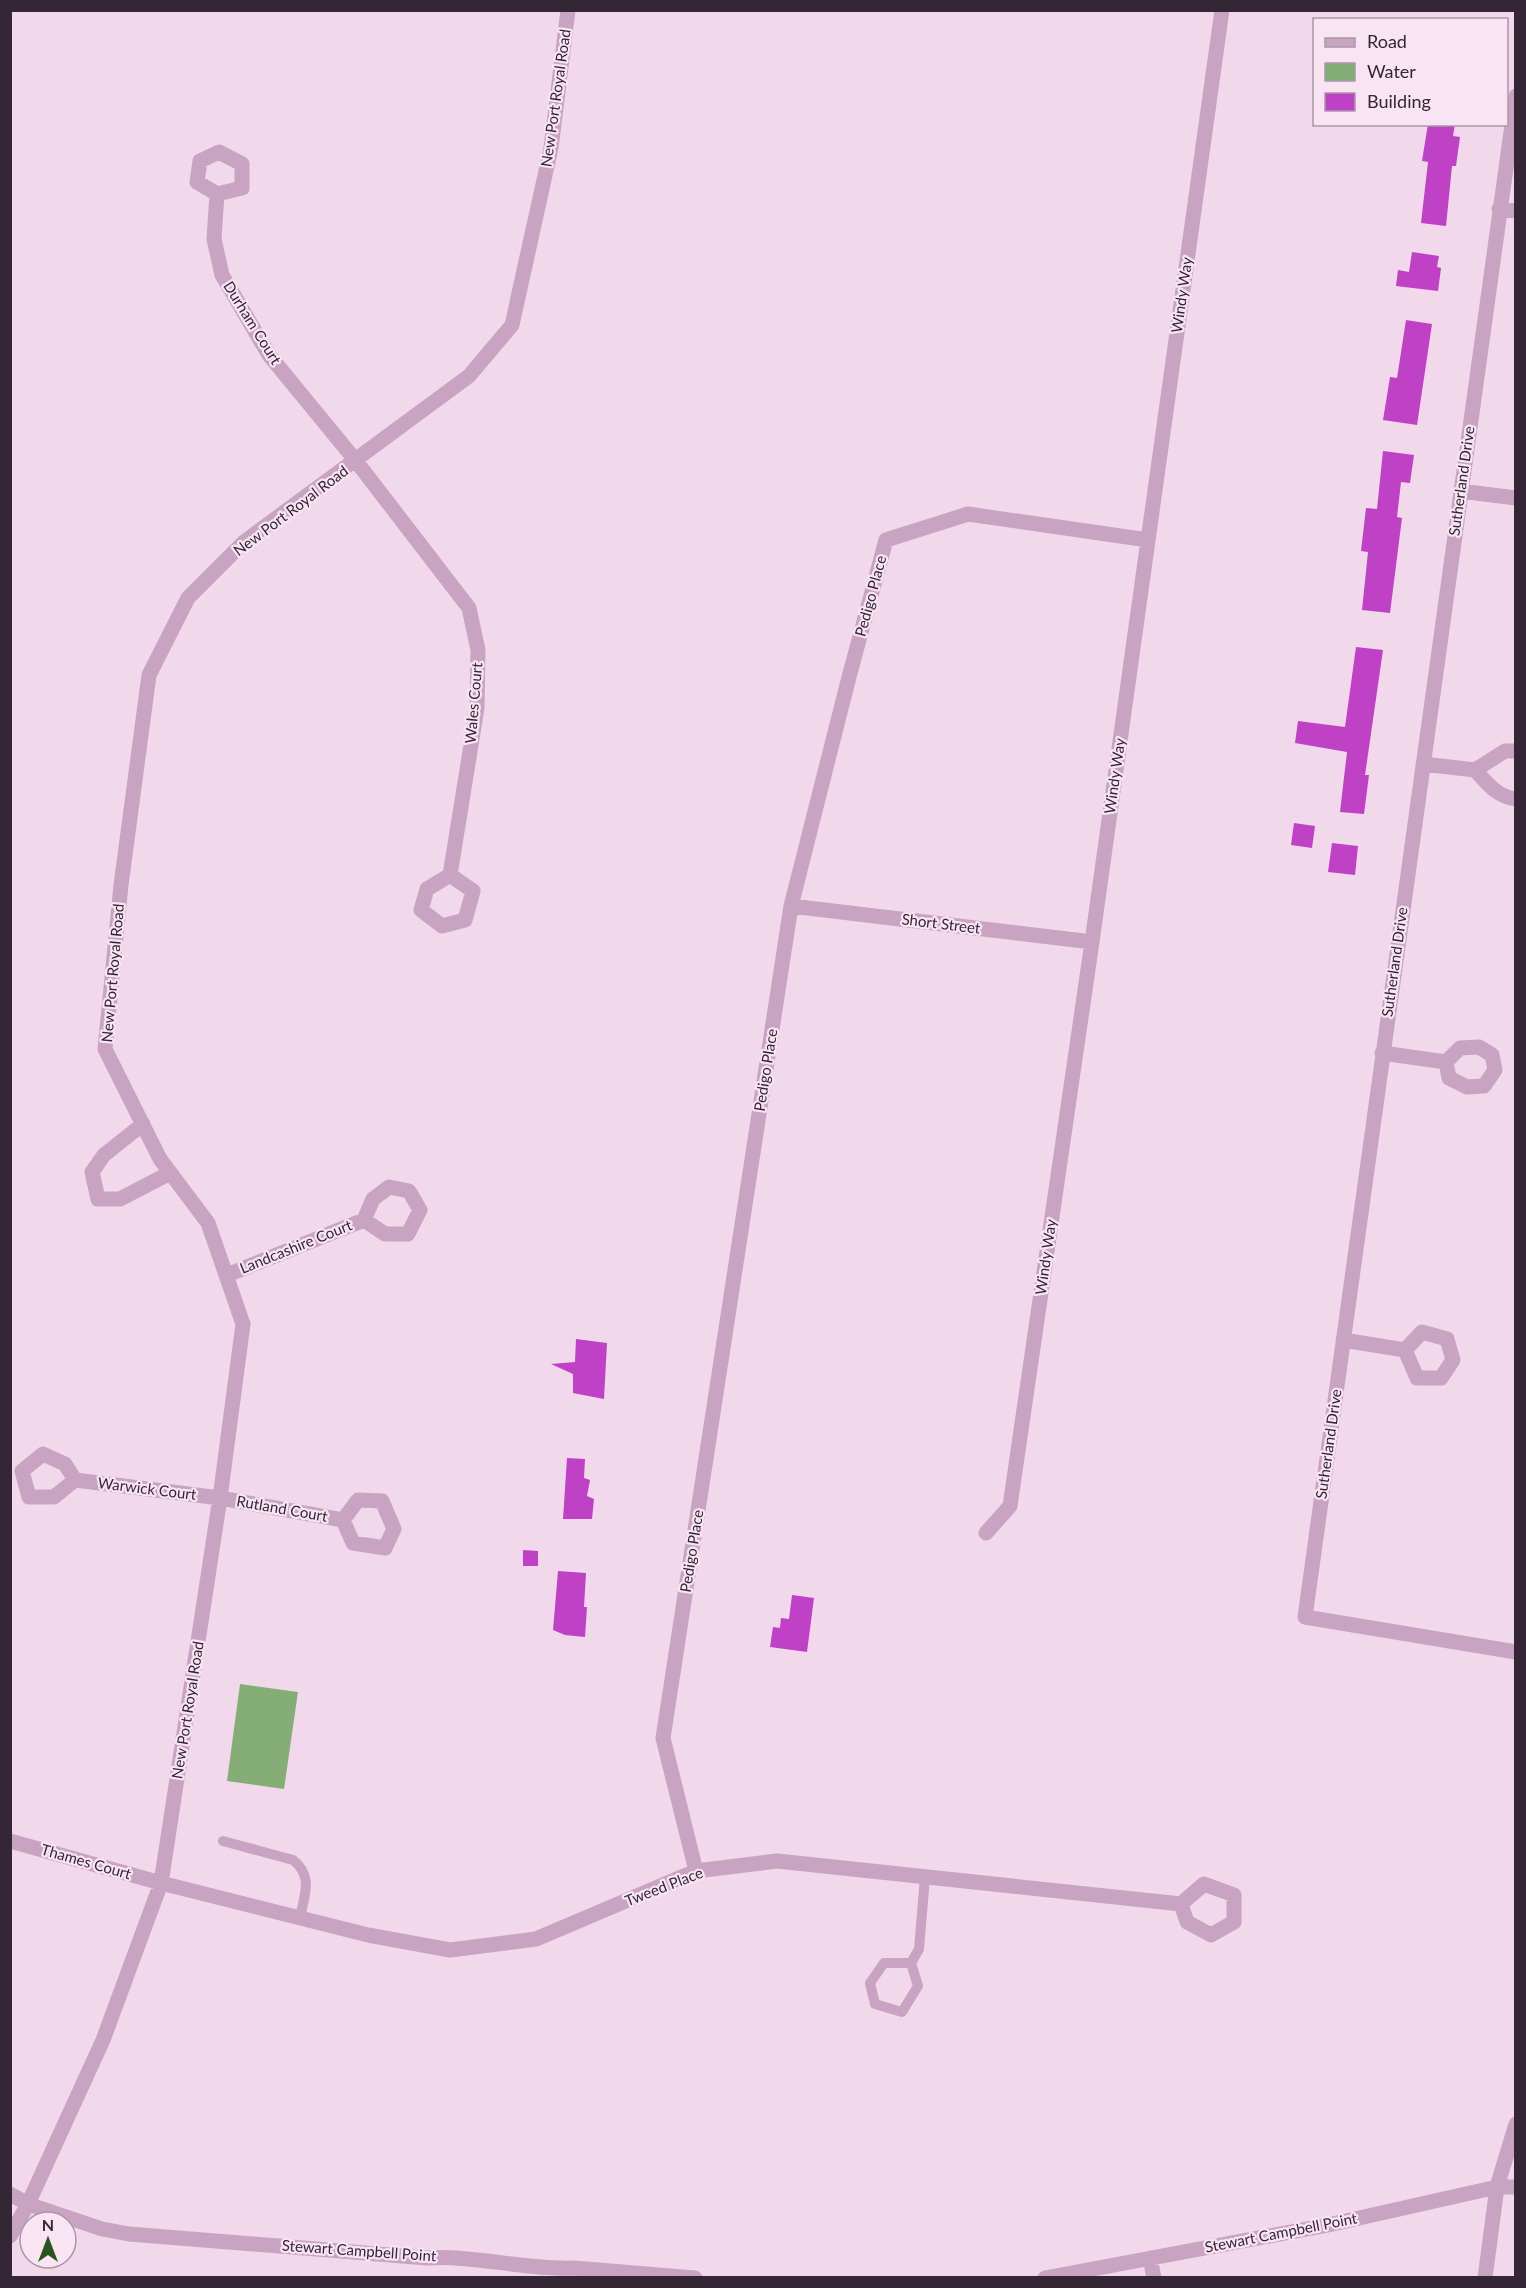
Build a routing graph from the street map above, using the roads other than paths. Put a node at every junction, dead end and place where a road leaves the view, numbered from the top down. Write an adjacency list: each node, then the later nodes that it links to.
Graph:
1 (568, 10): 7 (street, New Port Royal Road)
2 (1222, 10): 10 (street, Windy Way)
3 (1515, 96): 5 (street, Sutherland Drive)
4 (217, 195): 7 (street, Durham Court)
5 (1499, 209): 6 (street); 8 (street, Sutherland Drive)
6 (1515, 211)
7 (356, 461): 15 (street, Wales Court); 20 (street, New Port Royal Road)
8 (1460, 491): 9 (street); 12 (street, Sutherland Drive)
9 (1515, 498)
10 (1148, 540): 16 (street, Pedigo Place); 17 (street, Windy Way)
11 (1515, 751): 13 (street)
12 (1423, 764): 13 (street); 18 (street, Sutherland Drive)
13 (1475, 770): 14 (street)
14 (1515, 799)
15 (450, 875)
16 (791, 906): 17 (street, Short Street); 33 (street, Pedigo Place)
17 (1092, 942): 29 (street, Windy Way)
18 (1382, 1053): 19 (street); 24 (street, Sutherland Drive)
19 (1446, 1062)
20 (142, 1124): 21 (street, New Port Royal Road); 21 (street)
21 (170, 1173): 23 (street, New Port Royal Road)
22 (364, 1220): 23 (street, Landcashire Court)
23 (227, 1275): 27 (street, New Port Royal Road)
24 (1343, 1340): 25 (street); 30 (street, Sutherland Drive)
25 (1405, 1350)
26 (75, 1480): 27 (street, Warwick Court)
27 (220, 1498): 28 (street, Rutland Court); 35 (street, New Port Royal Road)
28 (343, 1520)
29 (986, 1533)
30 (1515, 1652)
31 (223, 1840): 37 (lane)
32 (10, 1841): 35 (street, Thames Court)
33 (696, 1871): 34 (street, Tweed Place); 37 (street, Tweed Place)
34 (925, 1877): 36 (street, Tweed Place); 38 (lane)
35 (161, 1883): 37 (street, Tweed Place); 43 (street, New Port Royal Road)
36 (1181, 1904)
37 (300, 1918)
38 (911, 1964): 38 (lane)
39 (1515, 2124): 40 (street)
40 (1497, 2187): 41 (street, Stewart Campbell Point); 45 (street, Stewart Campbell Point); 49 (street)
41 (1515, 2187)
42 (10, 2194): 43 (street, Stewart Campbell Point)
43 (28, 2204): 44 (street, New Port Royal Road); 46 (street, Stewart Campbell Point)
44 (10, 2235)
45 (1150, 2258): 47 (street, Stewart Campbell Point); 48 (street)
46 (695, 2277)
47 (1045, 2277)
48 (1154, 2277)
49 (1485, 2277)

